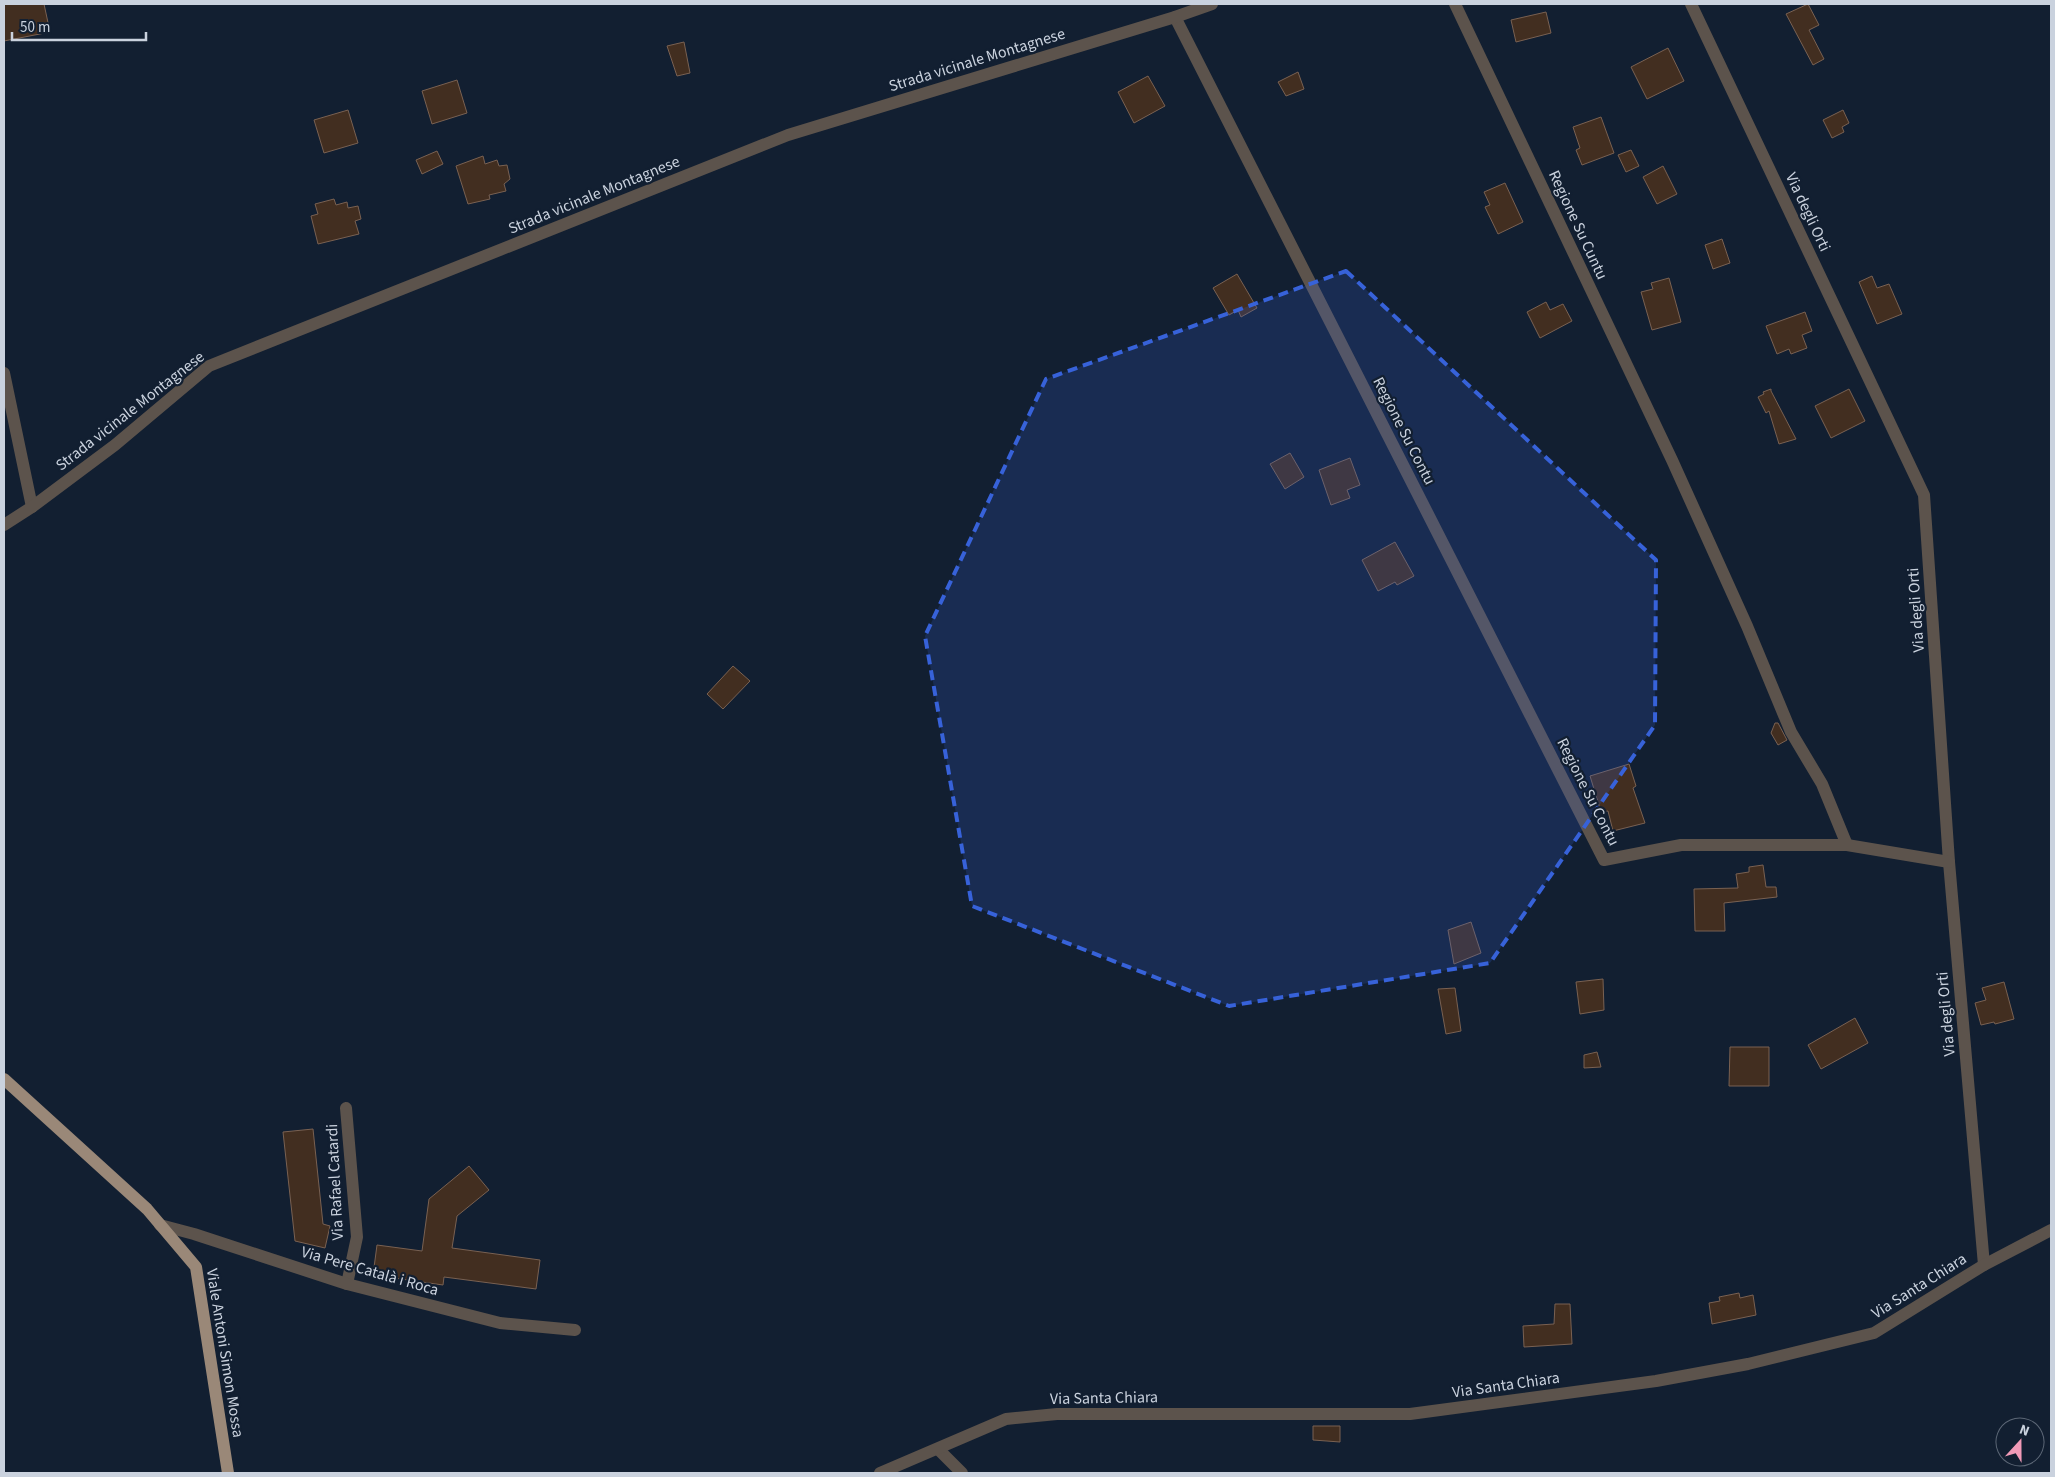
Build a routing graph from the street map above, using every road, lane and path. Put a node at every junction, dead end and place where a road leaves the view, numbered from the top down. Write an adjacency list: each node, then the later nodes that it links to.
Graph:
1 (1212, 4): 4 (street, Strada vicinale Montagnese)
2 (1455, 4): 8 (street, Regione Su Cuntu)
3 (1691, 4): 9 (street, Via degli Orti)
4 (1175, 18): 6 (street, Strada vicinale Montagnese); 8 (street, Regione Su Contu)
5 (4, 372): 6 (street)
6 (32, 507): 7 (street)
7 (4, 525)
8 (1847, 845): 9 (street)
9 (1949, 862): 14 (street, Via degli Orti)
10 (4, 1079): 12 (main road, Viale Antoni Simon Mossa)
11 (346, 1108): 15 (street, Via Rafael Catardi)
12 (160, 1225): 15 (street, Via Pere Català i Roca); 18 (main road, Viale Antoni Simon Mossa)
13 (2051, 1230): 14 (street, Via Santa Chiara)
14 (1984, 1265): 17 (street, Via Santa Chiara)
15 (347, 1284): 16 (street, Via Pere Català i Roca)
16 (575, 1330)
17 (938, 1449): 19 (street, Via Santa Chiara); 20 (street)
18 (228, 1473)
19 (880, 1473)
20 (962, 1473)

